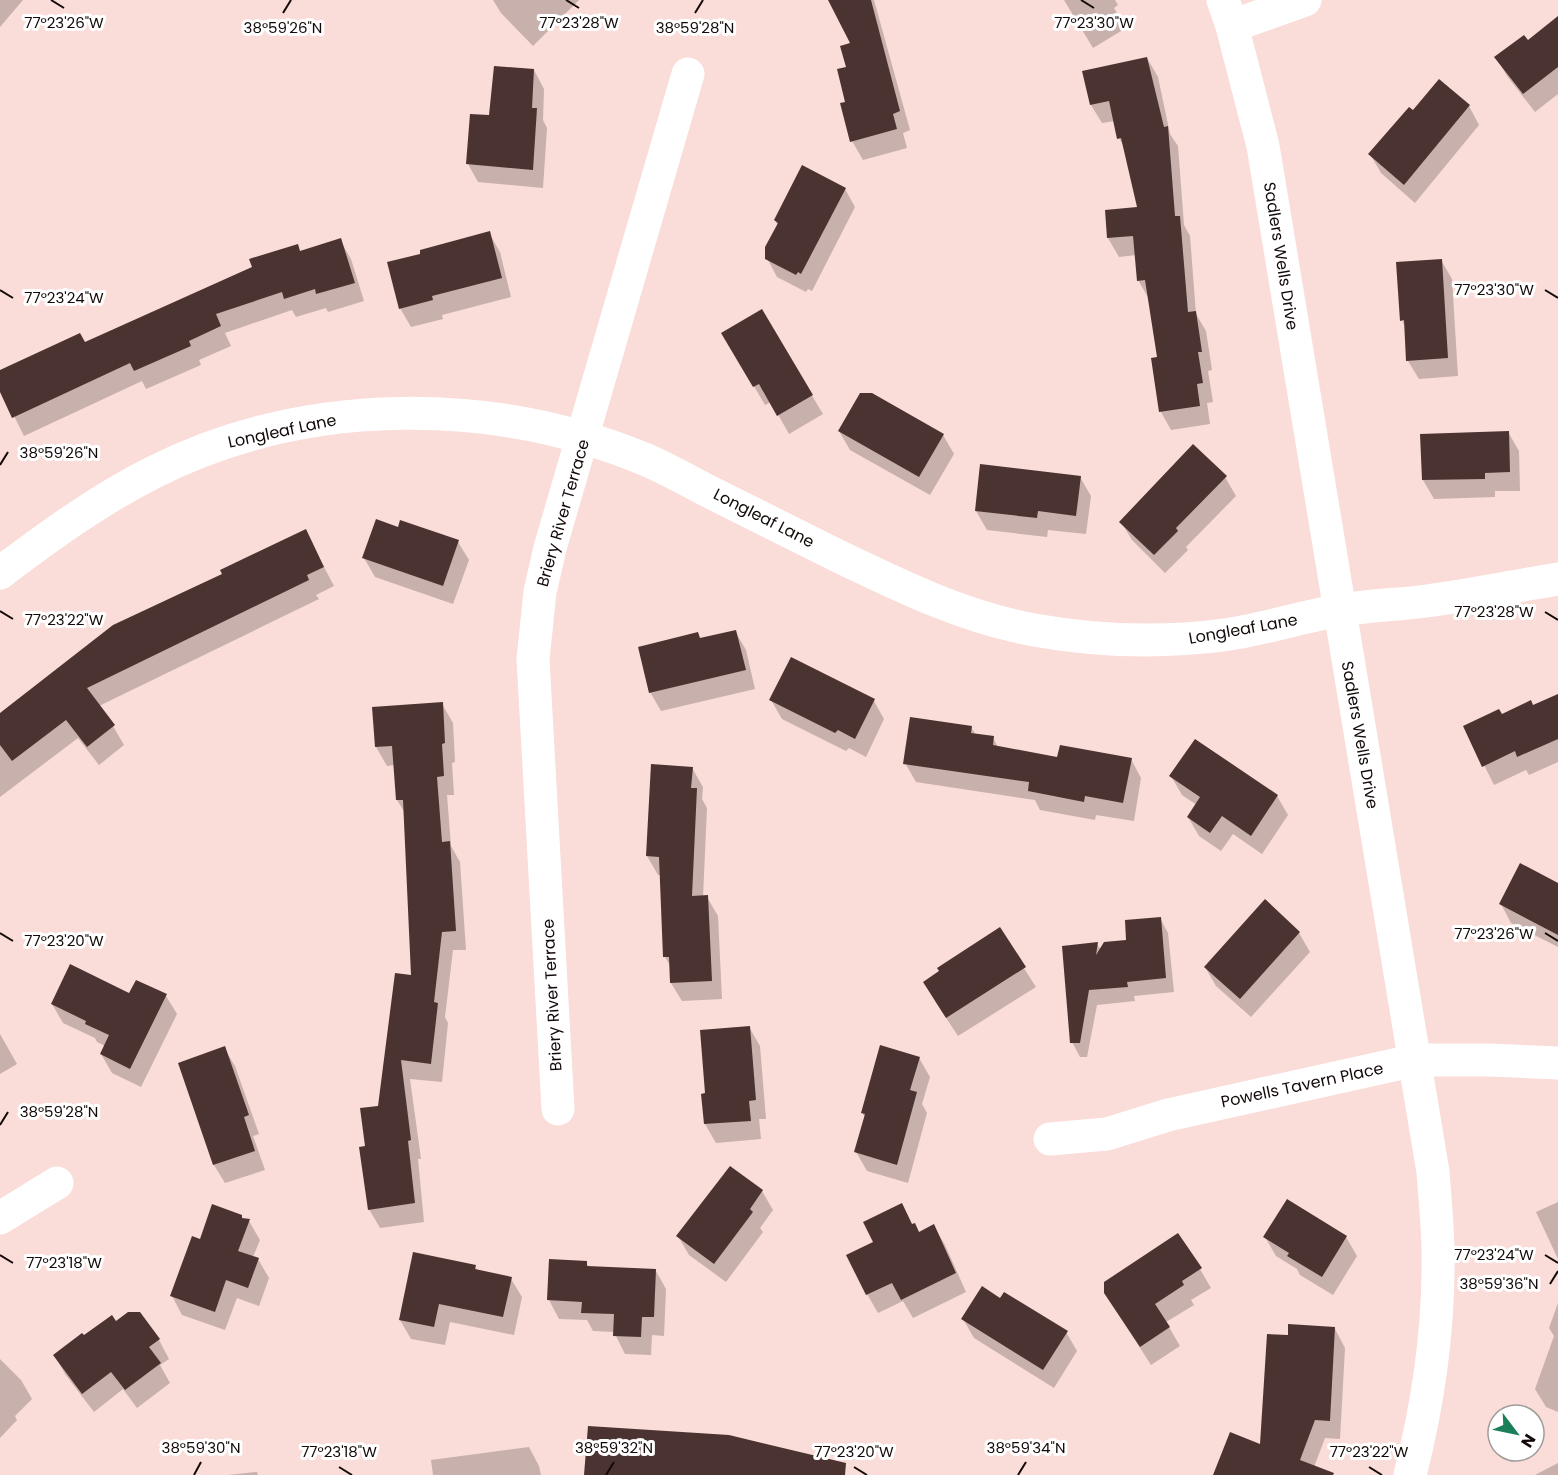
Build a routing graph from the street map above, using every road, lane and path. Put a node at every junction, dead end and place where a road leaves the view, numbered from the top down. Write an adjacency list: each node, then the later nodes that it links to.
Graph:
1 (1305, 0): 2 (street)
2 (1228, 13): 7 (street, Sadlers Wells Drive)
3 (688, 74): 4 (street, Briery River Terrace)
4 (584, 438): 5 (street, Longleaf Lane); 7 (street, Longleaf Lane); 10 (street, Briery River Terrace)
5 (0, 573)
6 (1558, 579): 7 (street, Longleaf Lane)
7 (1339, 610): 8 (street, Sadlers Wells Drive)
8 (1416, 1060): 9 (street, Powells Tavern Place); 11 (street, Powells Tavern Place); 14 (street, Sadlers Wells Drive)
9 (1558, 1063)
10 (558, 1109)
11 (1050, 1139)
12 (57, 1184): 13 (street)
13 (0, 1218)
14 (1410, 1475)

